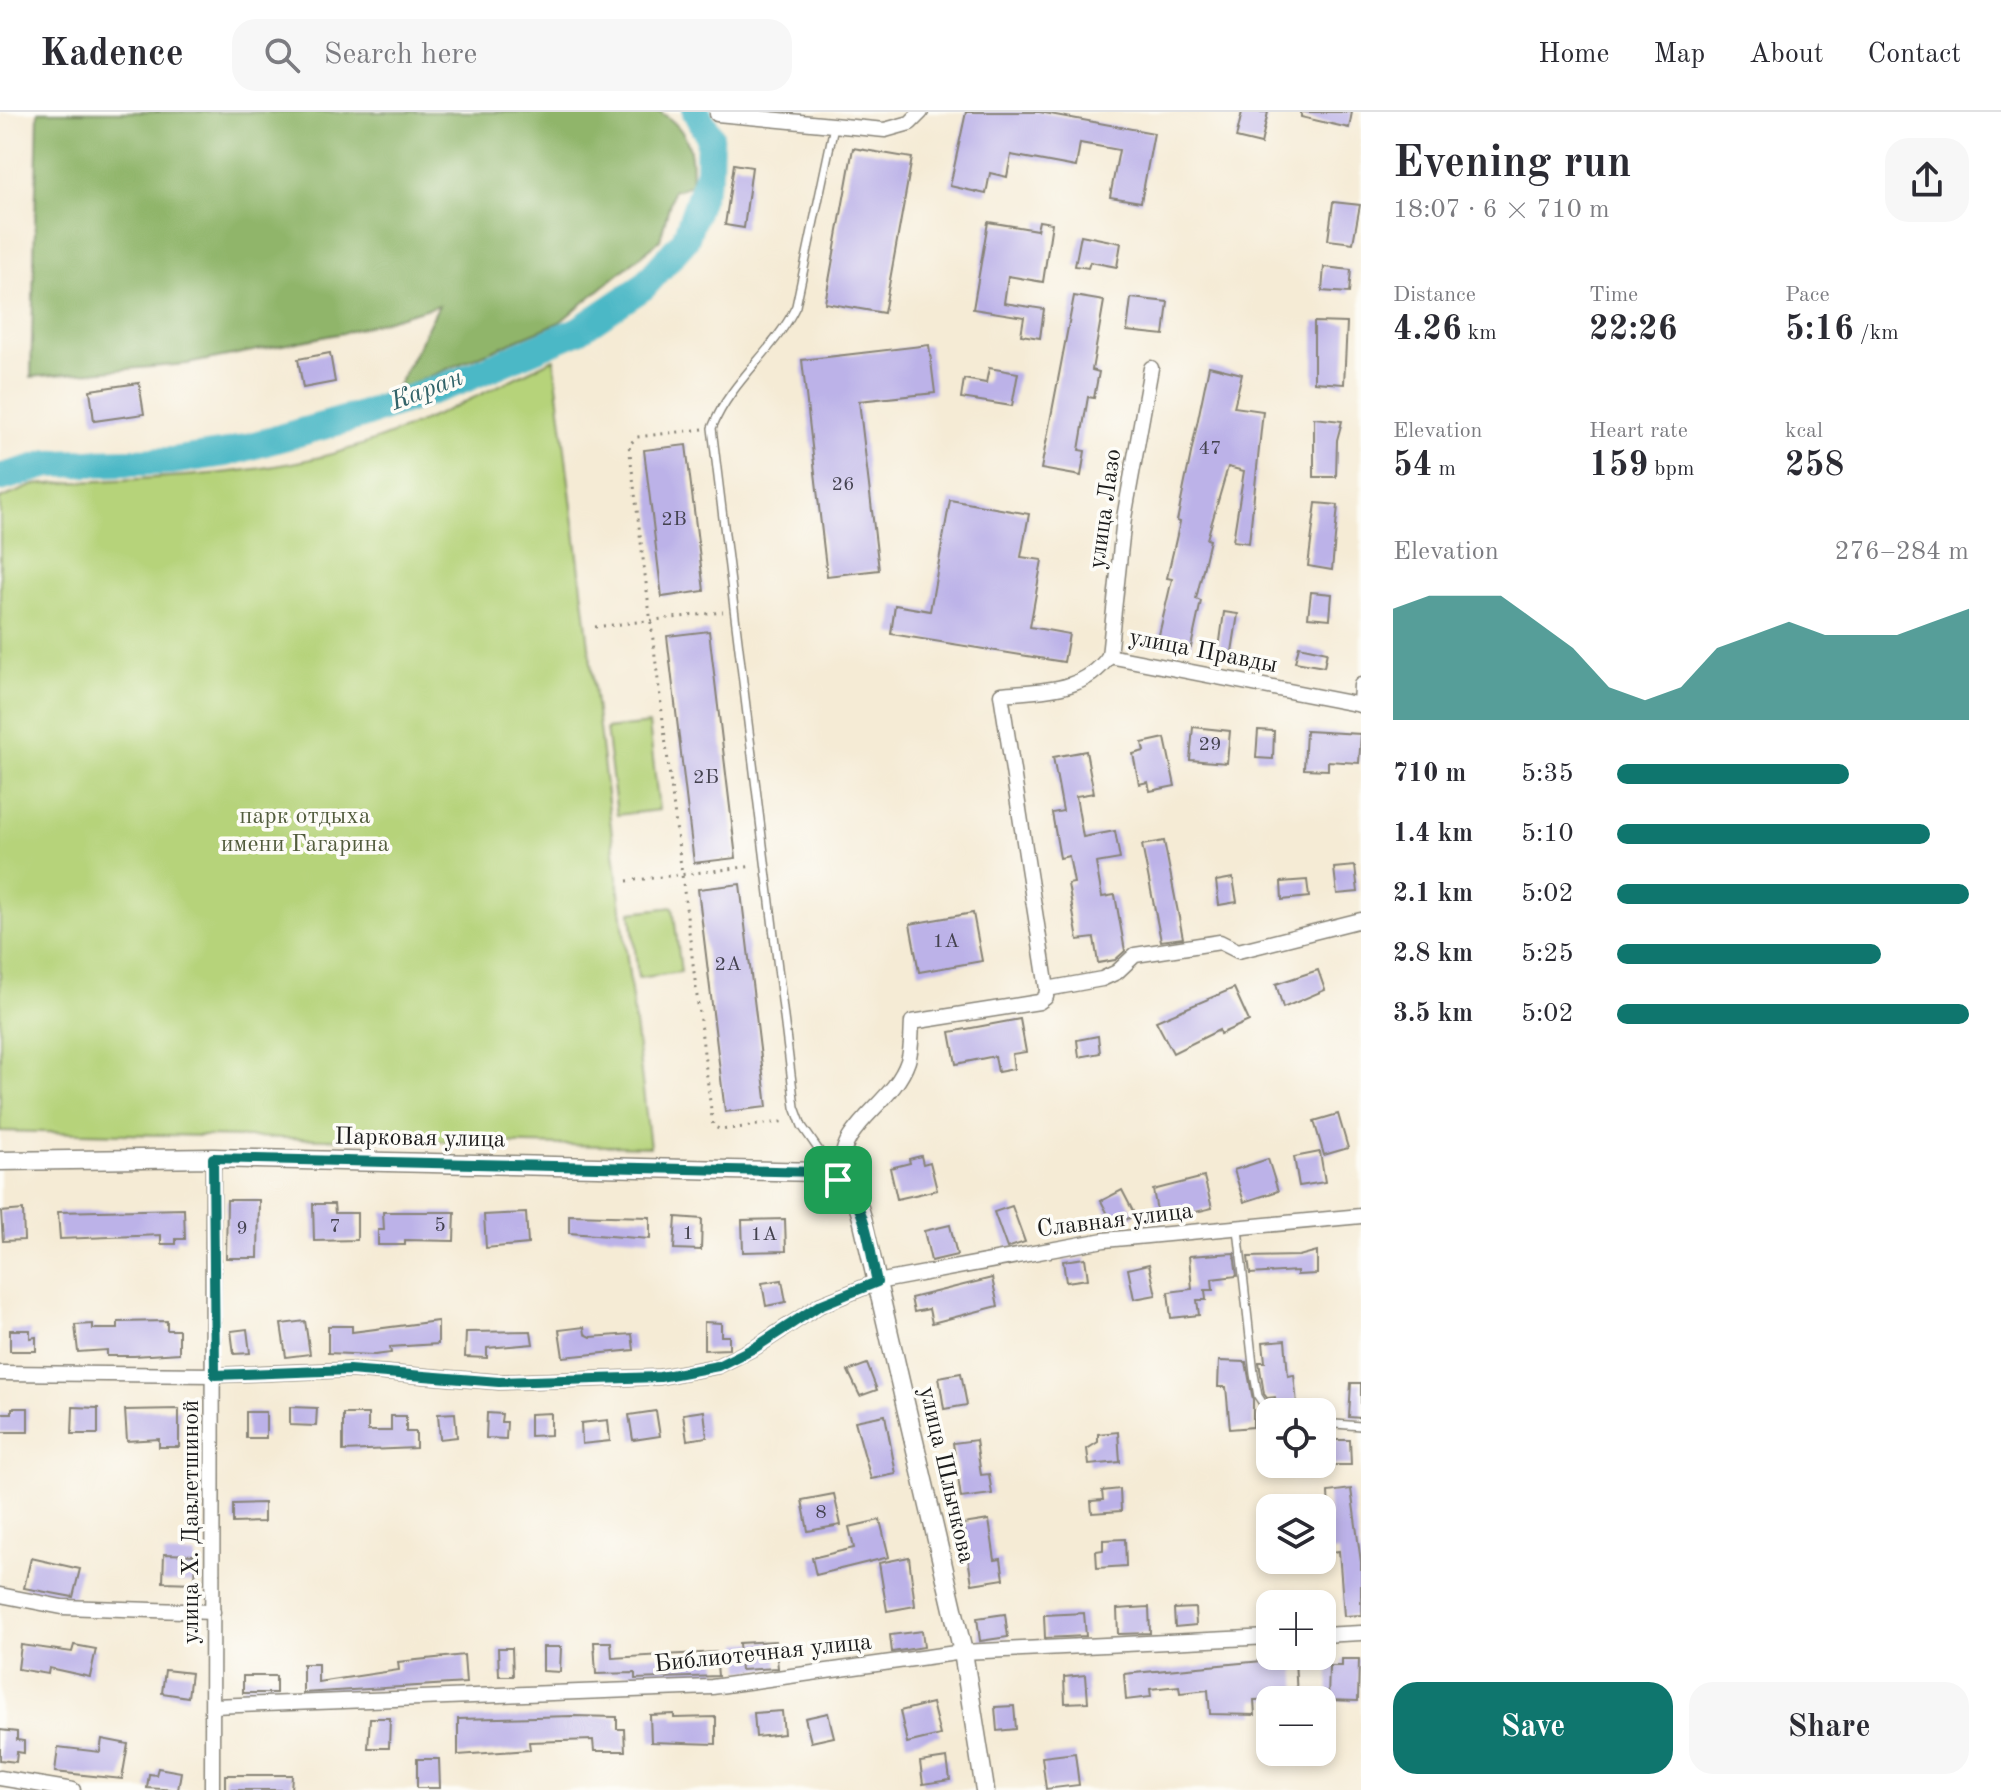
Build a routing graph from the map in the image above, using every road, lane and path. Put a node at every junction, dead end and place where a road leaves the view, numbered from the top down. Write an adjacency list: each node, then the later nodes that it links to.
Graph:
1 (921, 112): 3 (street)
2 (717, 114): 3 (street)
3 (834, 126): 5 (lane)
4 (1151, 368): 9 (street, улица Лазо)
5 (712, 428): 6 (lane); 7 (path)
6 (734, 610): 7 (path); 12 (lane)
7 (651, 621): 8 (path); 13 (path)
8 (595, 627)
9 (1109, 656): 11 (street, улица Правды); 16 (street, улица Правды)
10 (1361, 685): 11 (street)
11 (1360, 705)
12 (765, 865): 13 (path); 17 (lane)
13 (681, 875): 14 (path); 17 (path)
14 (627, 881)
15 (1361, 920): 16 (street)
16 (1047, 989): 20 (street)
17 (799, 1120): 20 (lane)
18 (213, 1158): 19 (street, Парковая улица); 20 (street, Парковая улица); 25 (street, улица Х. Давлетшиной)
19 (0, 1161)
20 (838, 1180): 23 (street, улица Шлычкова)
21 (1361, 1216): 22 (street, Славная улица)
22 (1238, 1228): 23 (street, Славная улица); 26 (lane)
23 (877, 1282): 25 (street, Славная улица); 34 (street, улица Шлычкова)
24 (0, 1373): 25 (street, Славная улица)
25 (215, 1375): 30 (street, улица Х. Давлетшиной)
26 (1259, 1398)
27 (1336, 1424): 28 (lane)
28 (1361, 1426)
29 (0, 1595): 30 (street)
30 (213, 1612): 35 (street, улица Х. Давлетшиной)
31 (1361, 1633): 32 (street)
32 (1336, 1634)
33 (1256, 1638): 34 (street, Библиотечная улица)
34 (963, 1652): 35 (street, Библиотечная улица); 39 (street, улица Шлычкова)
35 (213, 1706): 38 (street, улица Х. Давлетшиной)
36 (0, 1778): 37 (street)
37 (73, 1790)
38 (212, 1790)
39 (985, 1790)

